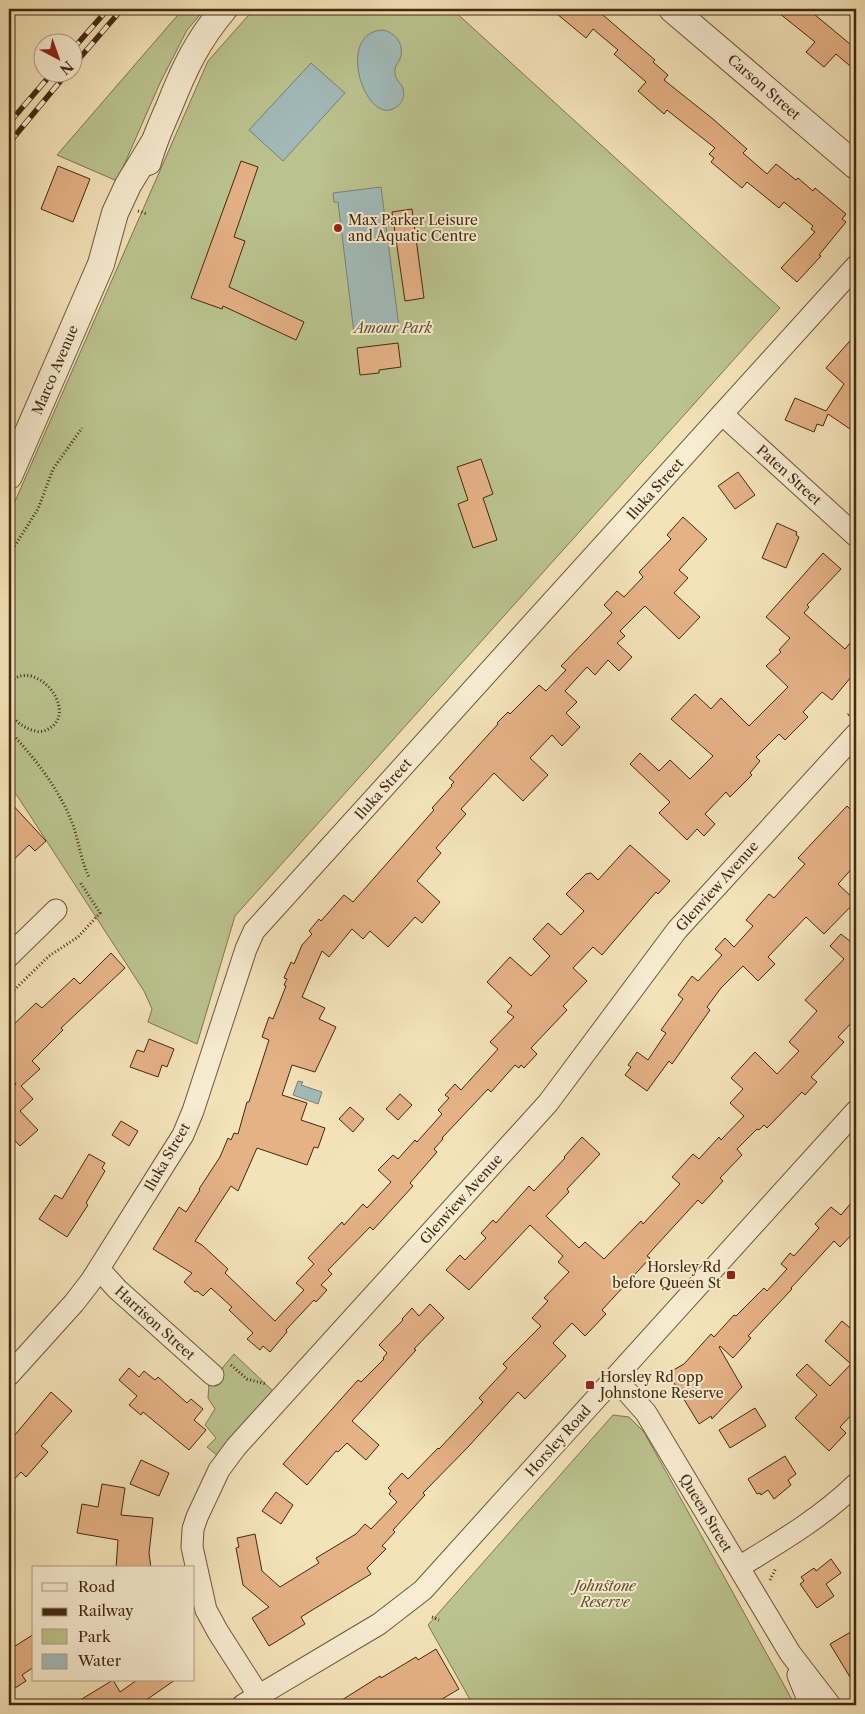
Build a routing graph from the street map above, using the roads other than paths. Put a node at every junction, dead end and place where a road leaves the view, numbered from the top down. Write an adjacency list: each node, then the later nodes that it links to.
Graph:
1 (224, 9): 6 (street, Marco Avenue)
2 (672, 9): 3 (street, Carson Street)
3 (856, 166)
4 (856, 266): 5 (street, Iluka Street)
5 (722, 414): 7 (street, Paten Street); 12 (street, Iluka Street)
6 (9, 476)
7 (856, 536)
8 (850, 727): 19 (street, Glenview Avenue)
9 (56, 910): 10 (street)
10 (9, 956)
11 (856, 1111): 15 (street, Horsley Road)
12 (98, 1269): 13 (street, Harrison Street); 14 (street, Iluka Street)
13 (220, 1368)
14 (9, 1375)
15 (615, 1378): 17 (street, Queen Street); 19 (street, Horsley Road)
16 (856, 1484): 17 (street)
17 (739, 1567): 18 (street, Queen Street)
18 (790, 1654): 20 (street, Queen Street); 21 (street, Queen Street)
19 (251, 1701)
20 (810, 1705)
21 (830, 1705)

